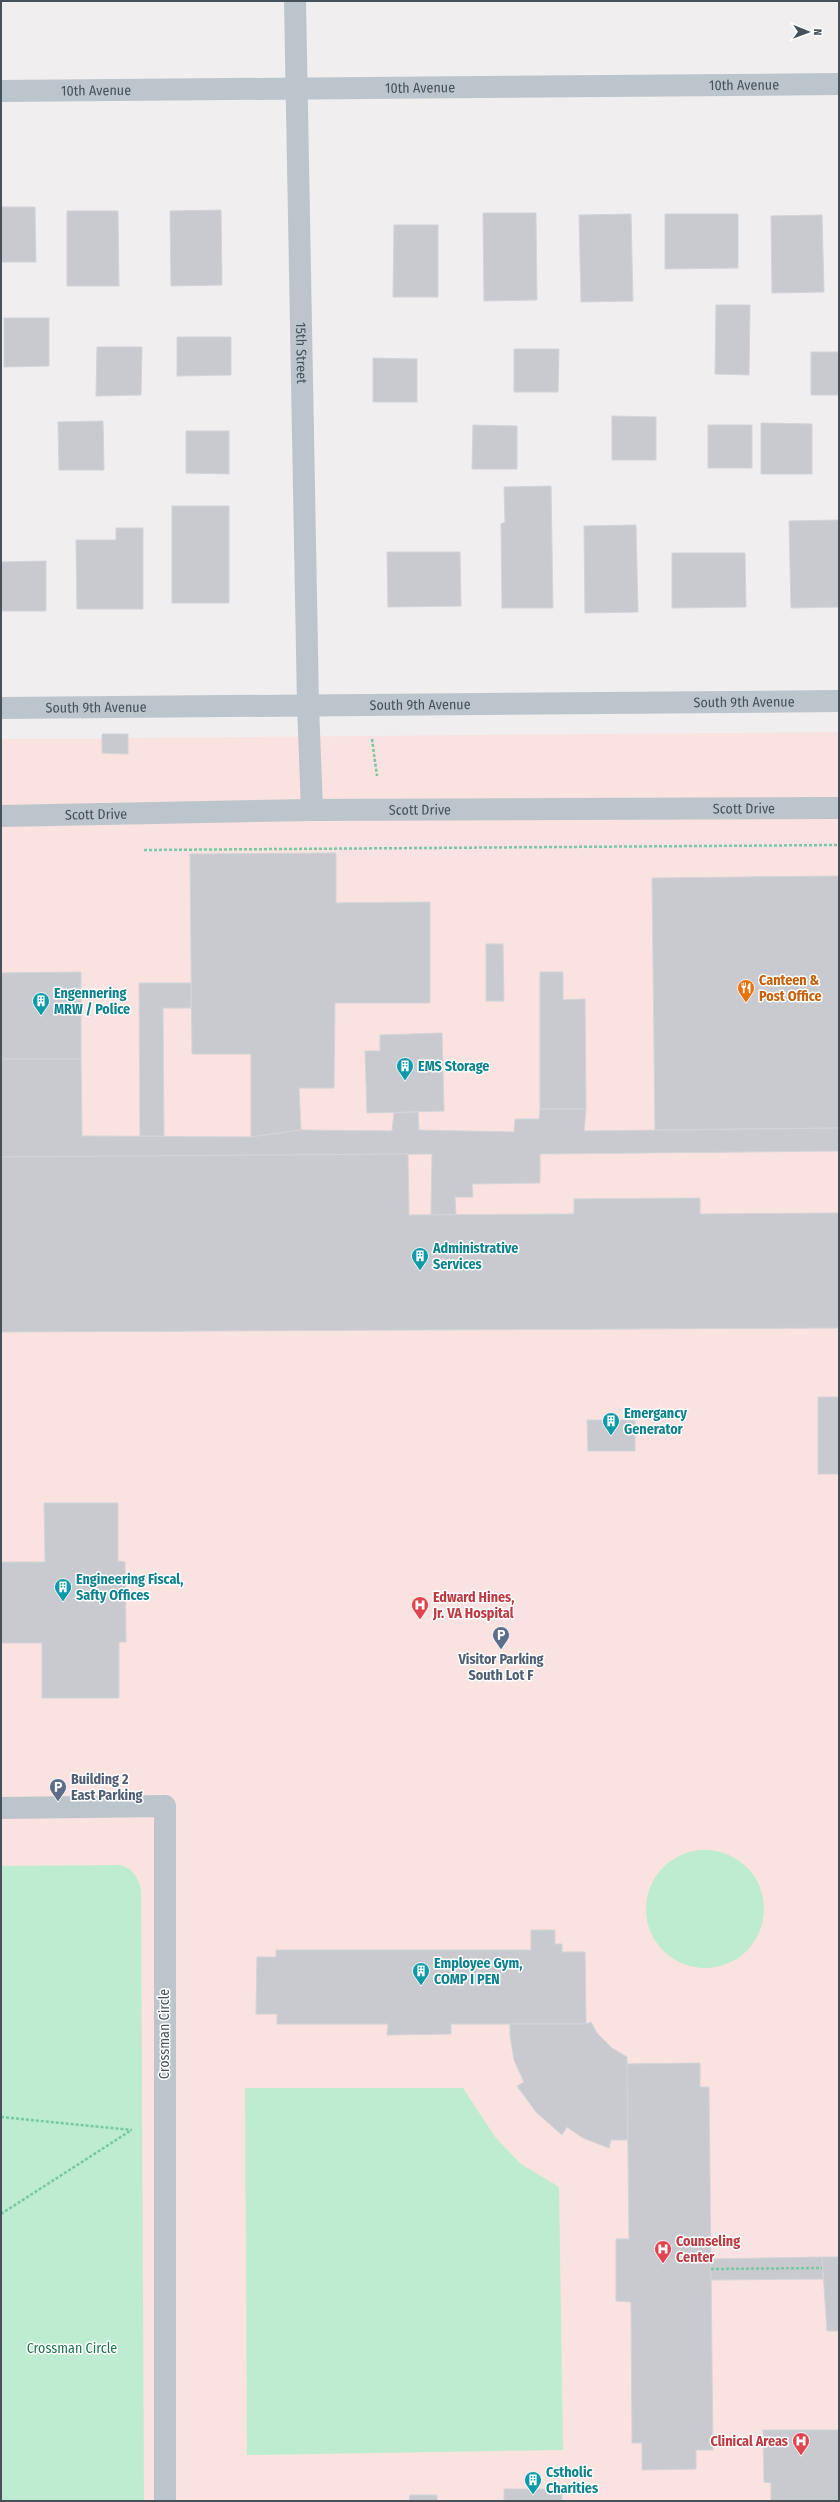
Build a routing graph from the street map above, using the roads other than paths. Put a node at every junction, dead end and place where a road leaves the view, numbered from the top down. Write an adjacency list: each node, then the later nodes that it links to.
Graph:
1 (295, 1): 3 (street, 15th Street)
2 (839, 84): 3 (street, 10th Avenue)
3 (296, 89): 4 (street, 10th Avenue); 6 (street, 15th Street)
4 (1, 91)
5 (839, 701): 6 (street, South 9th Avenue)
6 (308, 705): 7 (street, South 9th Avenue); 9 (street, 15th Street)
7 (1, 708)
8 (839, 808): 9 (street, Scott Drive)
9 (312, 810): 10 (street, Scott Drive)
10 (1, 816)
11 (1, 1808): 12 (street, Crossman Circle)
12 (165, 2501)

